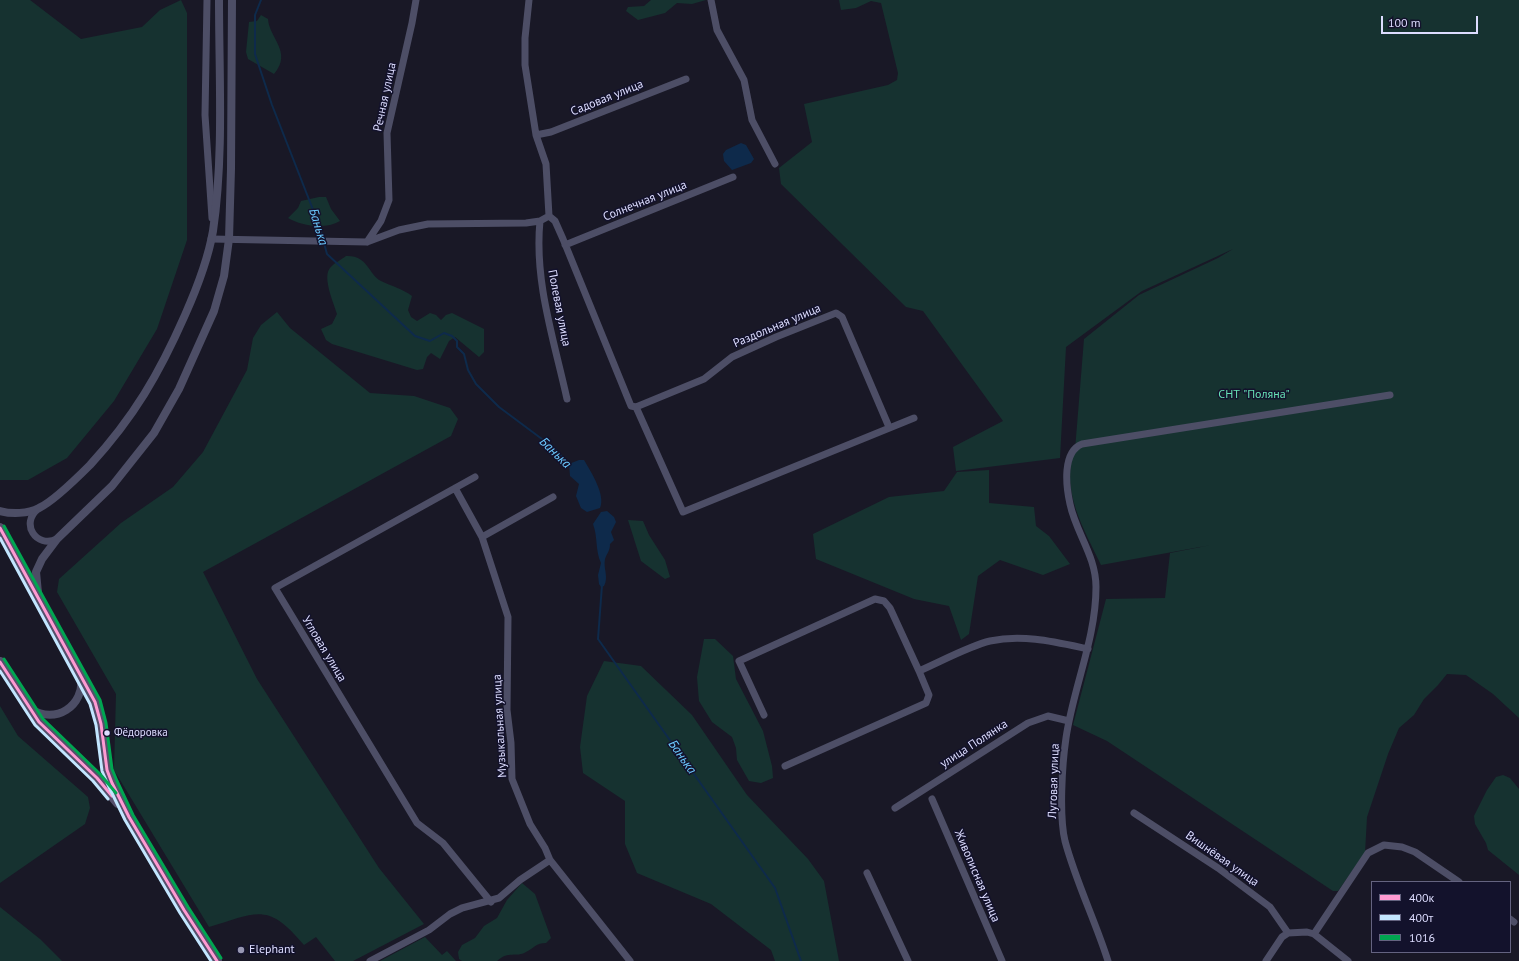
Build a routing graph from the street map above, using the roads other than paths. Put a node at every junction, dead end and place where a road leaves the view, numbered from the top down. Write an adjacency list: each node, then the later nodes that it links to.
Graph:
1 (207, 0): 13 (street)
2 (219, 0): 13 (street)
3 (232, 0): 15 (street)
4 (416, 0): 16 (street, Речная улица)
5 (529, 0): 8 (street)
6 (710, 0): 9 (street)
7 (686, 79): 8 (street, Садовая улица)
8 (536, 135): 11 (street)
9 (775, 164)
10 (733, 177): 17 (street, Солнечная улица)
11 (549, 216): 12 (street); 17 (street)
12 (540, 220): 16 (street); 19 (street, Полевая улица)
13 (213, 229): 14 (street)
14 (211, 239): 15 (street); 26 (street)
15 (229, 239): 16 (street); 30 (street)
16 (367, 242)
17 (565, 245): 20 (street)
18 (1390, 395): 32 (street, Луговая улица)
19 (567, 399)
20 (636, 407): 22 (street); 22 (street, Раздольная улица)
21 (914, 418): 22 (street)
22 (889, 427)
23 (475, 477): 24 (street, Угловая улица)
24 (455, 488): 29 (street, Музыкальная улица); 47 (street, Угловая улица)
25 (553, 497): 29 (street)
26 (38, 509): 27 (street); 30 (street)
27 (0, 511)
28 (0, 528): 31 (main road)
29 (482, 537): 44 (street, Музыкальная улица)
30 (57, 539): 31 (street)
31 (40, 600): 34 (main road)
32 (1088, 649): 35 (street); 38 (street, Луговая улица)
33 (0, 662): 36 (main road)
34 (79, 670): 36 (street); 43 (main road)
35 (919, 671): 37 (street); 39 (street)
36 (26, 704): 43 (main road)
37 (764, 715)
38 (1070, 721): 41 (street, улица Полянка); 55 (street, Луговая улица)
39 (785, 766)
40 (932, 799): 54 (street, Живописная улица)
41 (895, 808)
42 (1134, 813): 48 (street, Вишнёвая улица)
43 (129, 817): 50 (main road)
44 (550, 860): 47 (street); 52 (street, Музыкальная улица)
45 (867, 873): 53 (street)
46 (1458, 881): 49 (street)
47 (491, 902): 51 (street)
48 (1288, 933): 49 (street); 56 (street)
49 (1314, 934): 57 (street)
50 (217, 961)
51 (370, 961)
52 (630, 961)
53 (908, 961)
54 (1002, 961)
55 (1108, 961)
56 (1266, 961)
57 (1348, 961)

